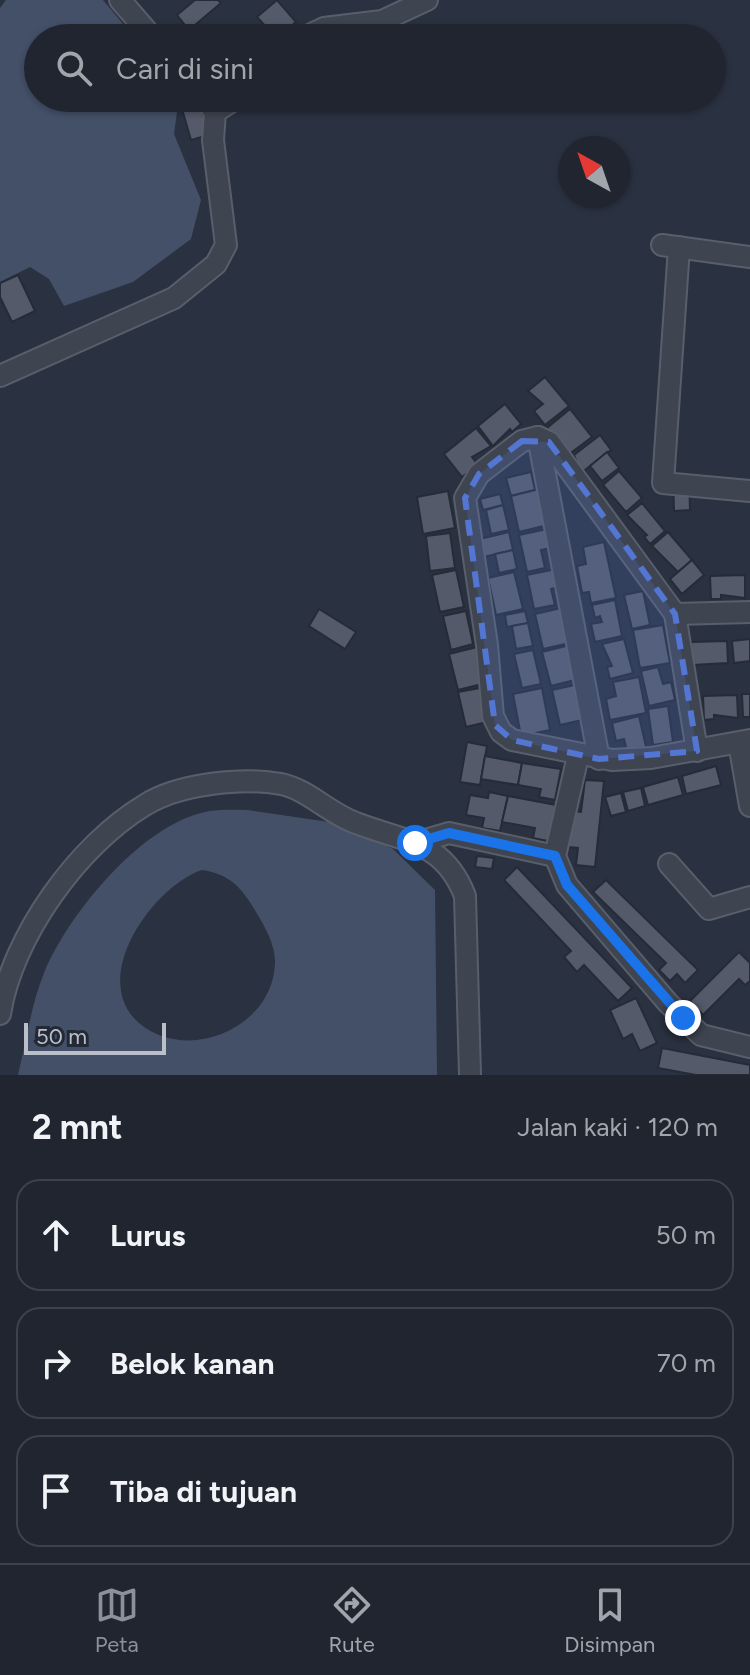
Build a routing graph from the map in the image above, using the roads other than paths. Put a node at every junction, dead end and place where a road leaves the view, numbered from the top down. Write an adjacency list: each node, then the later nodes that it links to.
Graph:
1 (120, 0): 3 (street)
2 (427, 0): 4 (street)
3 (141, 24)
4 (357, 24)
5 (210, 112): 7 (street)
6 (750, 257): 9 (street)
7 (0, 376)
8 (538, 437): 11 (street); 14 (street); 15 (street)
9 (750, 491)
10 (750, 612): 11 (street)
11 (675, 614): 13 (street)
12 (745, 742): 13 (street); 16 (street)
13 (697, 751): 15 (street)
14 (578, 756): 15 (street); 18 (street)
15 (599, 759)
16 (750, 806)
17 (415, 843): 18 (street); 21 (street); 23 (street)
18 (555, 856): 22 (street)
19 (669, 864): 20 (street)
20 (750, 897)
21 (0, 1014)
22 (750, 1047)
23 (470, 1075)

